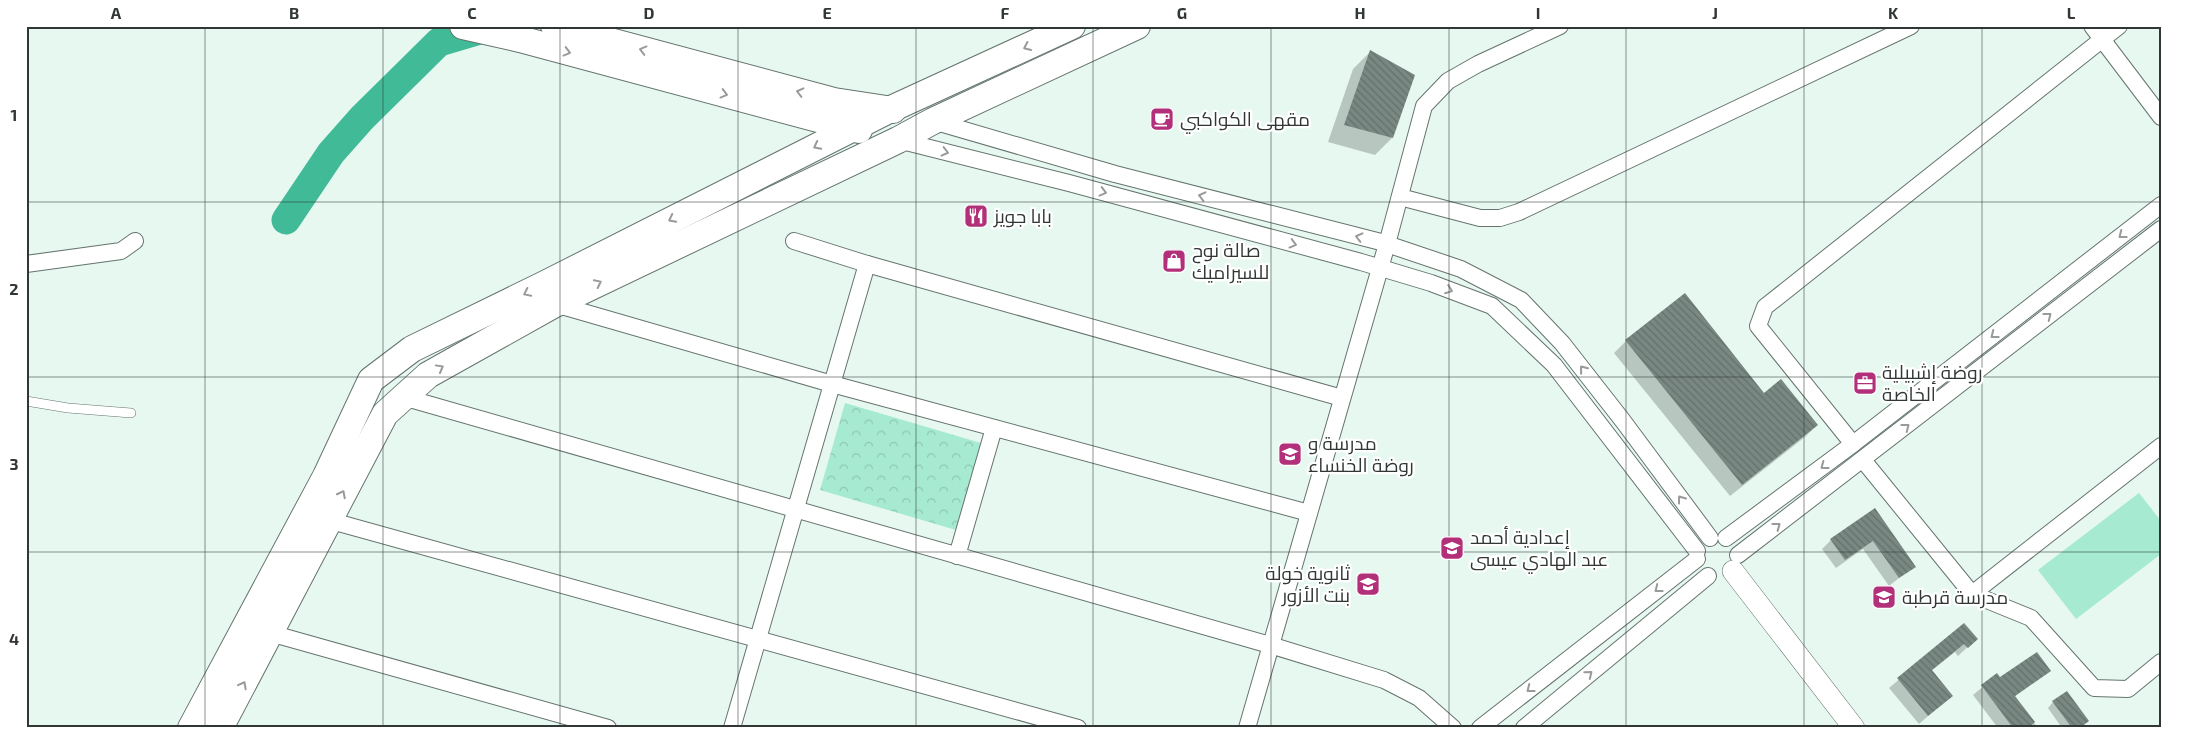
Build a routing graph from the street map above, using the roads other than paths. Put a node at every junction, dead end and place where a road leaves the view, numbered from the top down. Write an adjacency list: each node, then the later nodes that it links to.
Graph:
1 (463, 26): 13 (main road, one-way to 13)
2 (1072, 26): 10 (main road, one-way to 10)
3 (1137, 26): 12 (main road)
4 (1560, 26): 15 (street)
5 (1911, 26): 15 (street)
6 (2092, 26): 9 (street)
7 (2119, 26): 9 (street)
8 (565, 29): 10 (main road, one-way to 8)
9 (2102, 40): 11 (street); 31 (street)
10 (891, 109): 12 (main road); 13 (main road)
11 (2161, 117)
12 (933, 121): 14 (main road); 20 (street, one-way to 12)
13 (852, 128): 14 (main road); 48 (main road, one-way to 48)
14 (898, 140): 23 (street, one-way to 23); 24 (main road, one-way to 14)
15 (1400, 197): 20 (street)
16 (2161, 205): 31 (street, one-way to 31)
17 (2161, 229): 33 (street, one-way to 17)
18 (135, 241): 21 (street)
19 (794, 242): 22 (street)
20 (1387, 244): 23 (street); 37 (street, one-way to 20)
21 (26, 264)
22 (867, 264): 25 (street); 27 (street)
23 (1380, 268): 27 (street); 39 (street, one-way to 39)
24 (555, 304): 25 (street); 26 (main road, one-way to 24)
25 (832, 384): 30 (street); 34 (street)
26 (404, 397): 34 (street); 36 (main road, one-way to 26)
27 (1342, 398): 35 (street)
28 (26, 401): 29 (lane)
29 (131, 413)
30 (994, 428): 35 (street); 40 (street)
31 (1853, 444): 38 (street, one-way to 38)
32 (2161, 446): 43 (street)
33 (1863, 460): 41 (street, one-way to 33); 43 (street)
34 (796, 510): 40 (street); 45 (street)
35 (1309, 512): 46 (street)
36 (328, 520): 44 (main road); 45 (street)
37 (1710, 538): 38 (street); 39 (street)
38 (1726, 538): 41 (street)
39 (1697, 555): 42 (street); 55 (street, one-way to 55)
40 (957, 556): 46 (street)
41 (1736, 563): 42 (street); 57 (street)
42 (1708, 576): 56 (street, one-way to 42)
43 (1972, 594): 47 (street)
44 (270, 633): 49 (main road, one-way to 44); 50 (street)
45 (758, 639): 51 (street); 52 (street)
46 (1270, 645): 53 (street); 54 (street)
47 (2161, 662)
48 (190, 728)
49 (220, 728)
50 (608, 728)
51 (732, 728)
52 (1078, 728)
53 (1247, 728)
54 (1453, 728)
55 (1480, 728)
56 (1524, 728)
57 (1854, 728)

